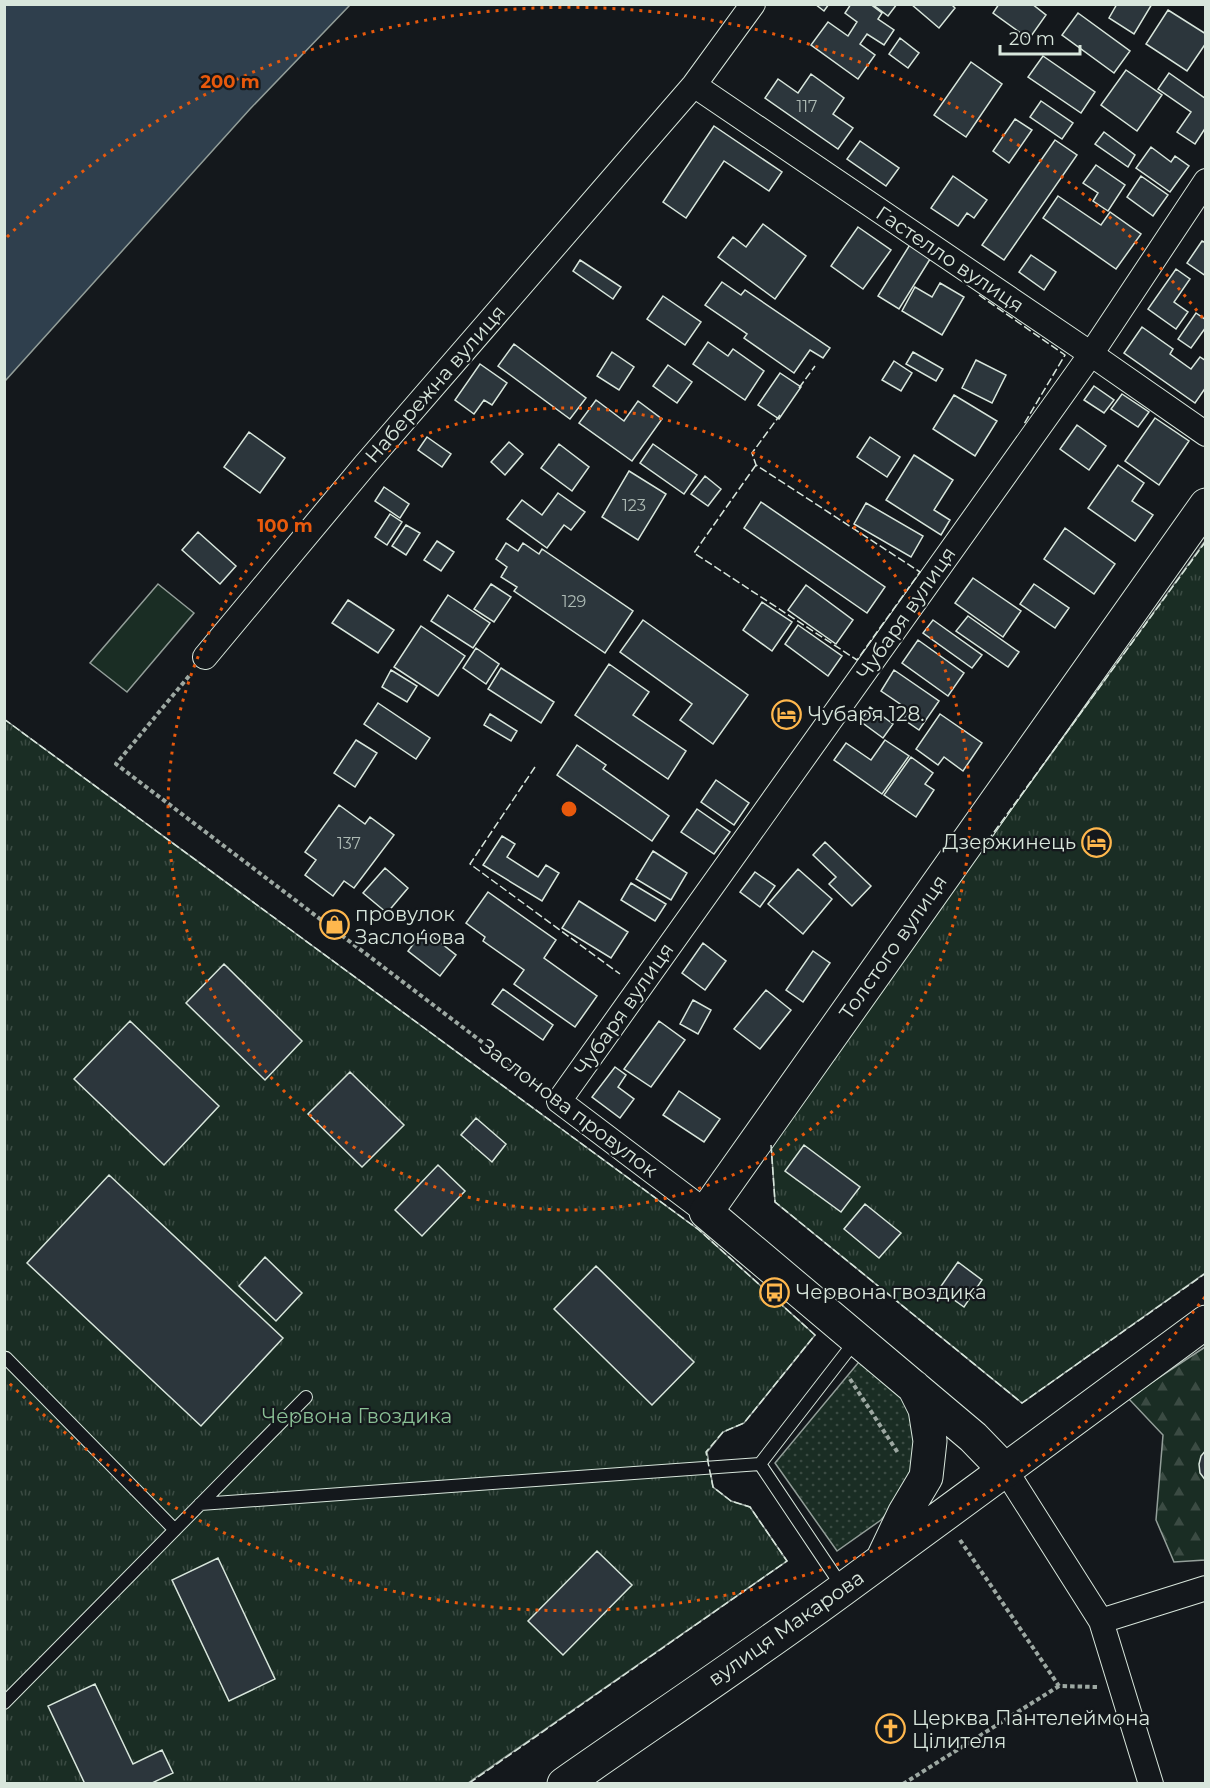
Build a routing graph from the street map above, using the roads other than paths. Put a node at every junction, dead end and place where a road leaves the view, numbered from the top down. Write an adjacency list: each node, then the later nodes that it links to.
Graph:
1 (753, 4): 2 (street, Набережна вулиця)
2 (694, 85): 4 (street, Гастелло вулиця); 7 (street, Набережна вулиця)
3 (1206, 181): 4 (street, Чубаря вулиця)
4 (1090, 354): 5 (street, Гастелло вулиця); 8 (street, Чубаря вулиця)
5 (1206, 434)
6 (1206, 505): 9 (main road, Толстого вулиця)
7 (205, 657)
8 (559, 1101): 9 (street, Заслонова провулок)
9 (706, 1212): 11 (main road, Заслонова провулок)
10 (1206, 1322): 16 (main road, вулиця Макарова)
11 (848, 1350): 13 (main road, Заслонова провулок); 15 (lane)
12 (4, 1359): 18 (lane)
13 (913, 1386): 16 (main road, Заслонова провулок); 19 (main road)
14 (306, 1397): 17 (lane)
15 (760, 1464): 17 (lane); 21 (lane)
16 (1006, 1471): 19 (main road, вулиця Макарова); 22 (street)
17 (200, 1504): 18 (lane)
18 (175, 1530): 23 (lane)
19 (884, 1557): 21 (main road, вулиця Макарова)
20 (1206, 1588): 22 (street)
21 (843, 1589): 24 (main road, вулиця Макарова)
22 (1101, 1621): 25 (street)
23 (4, 1703)
24 (564, 1784)
25 (1151, 1784)

